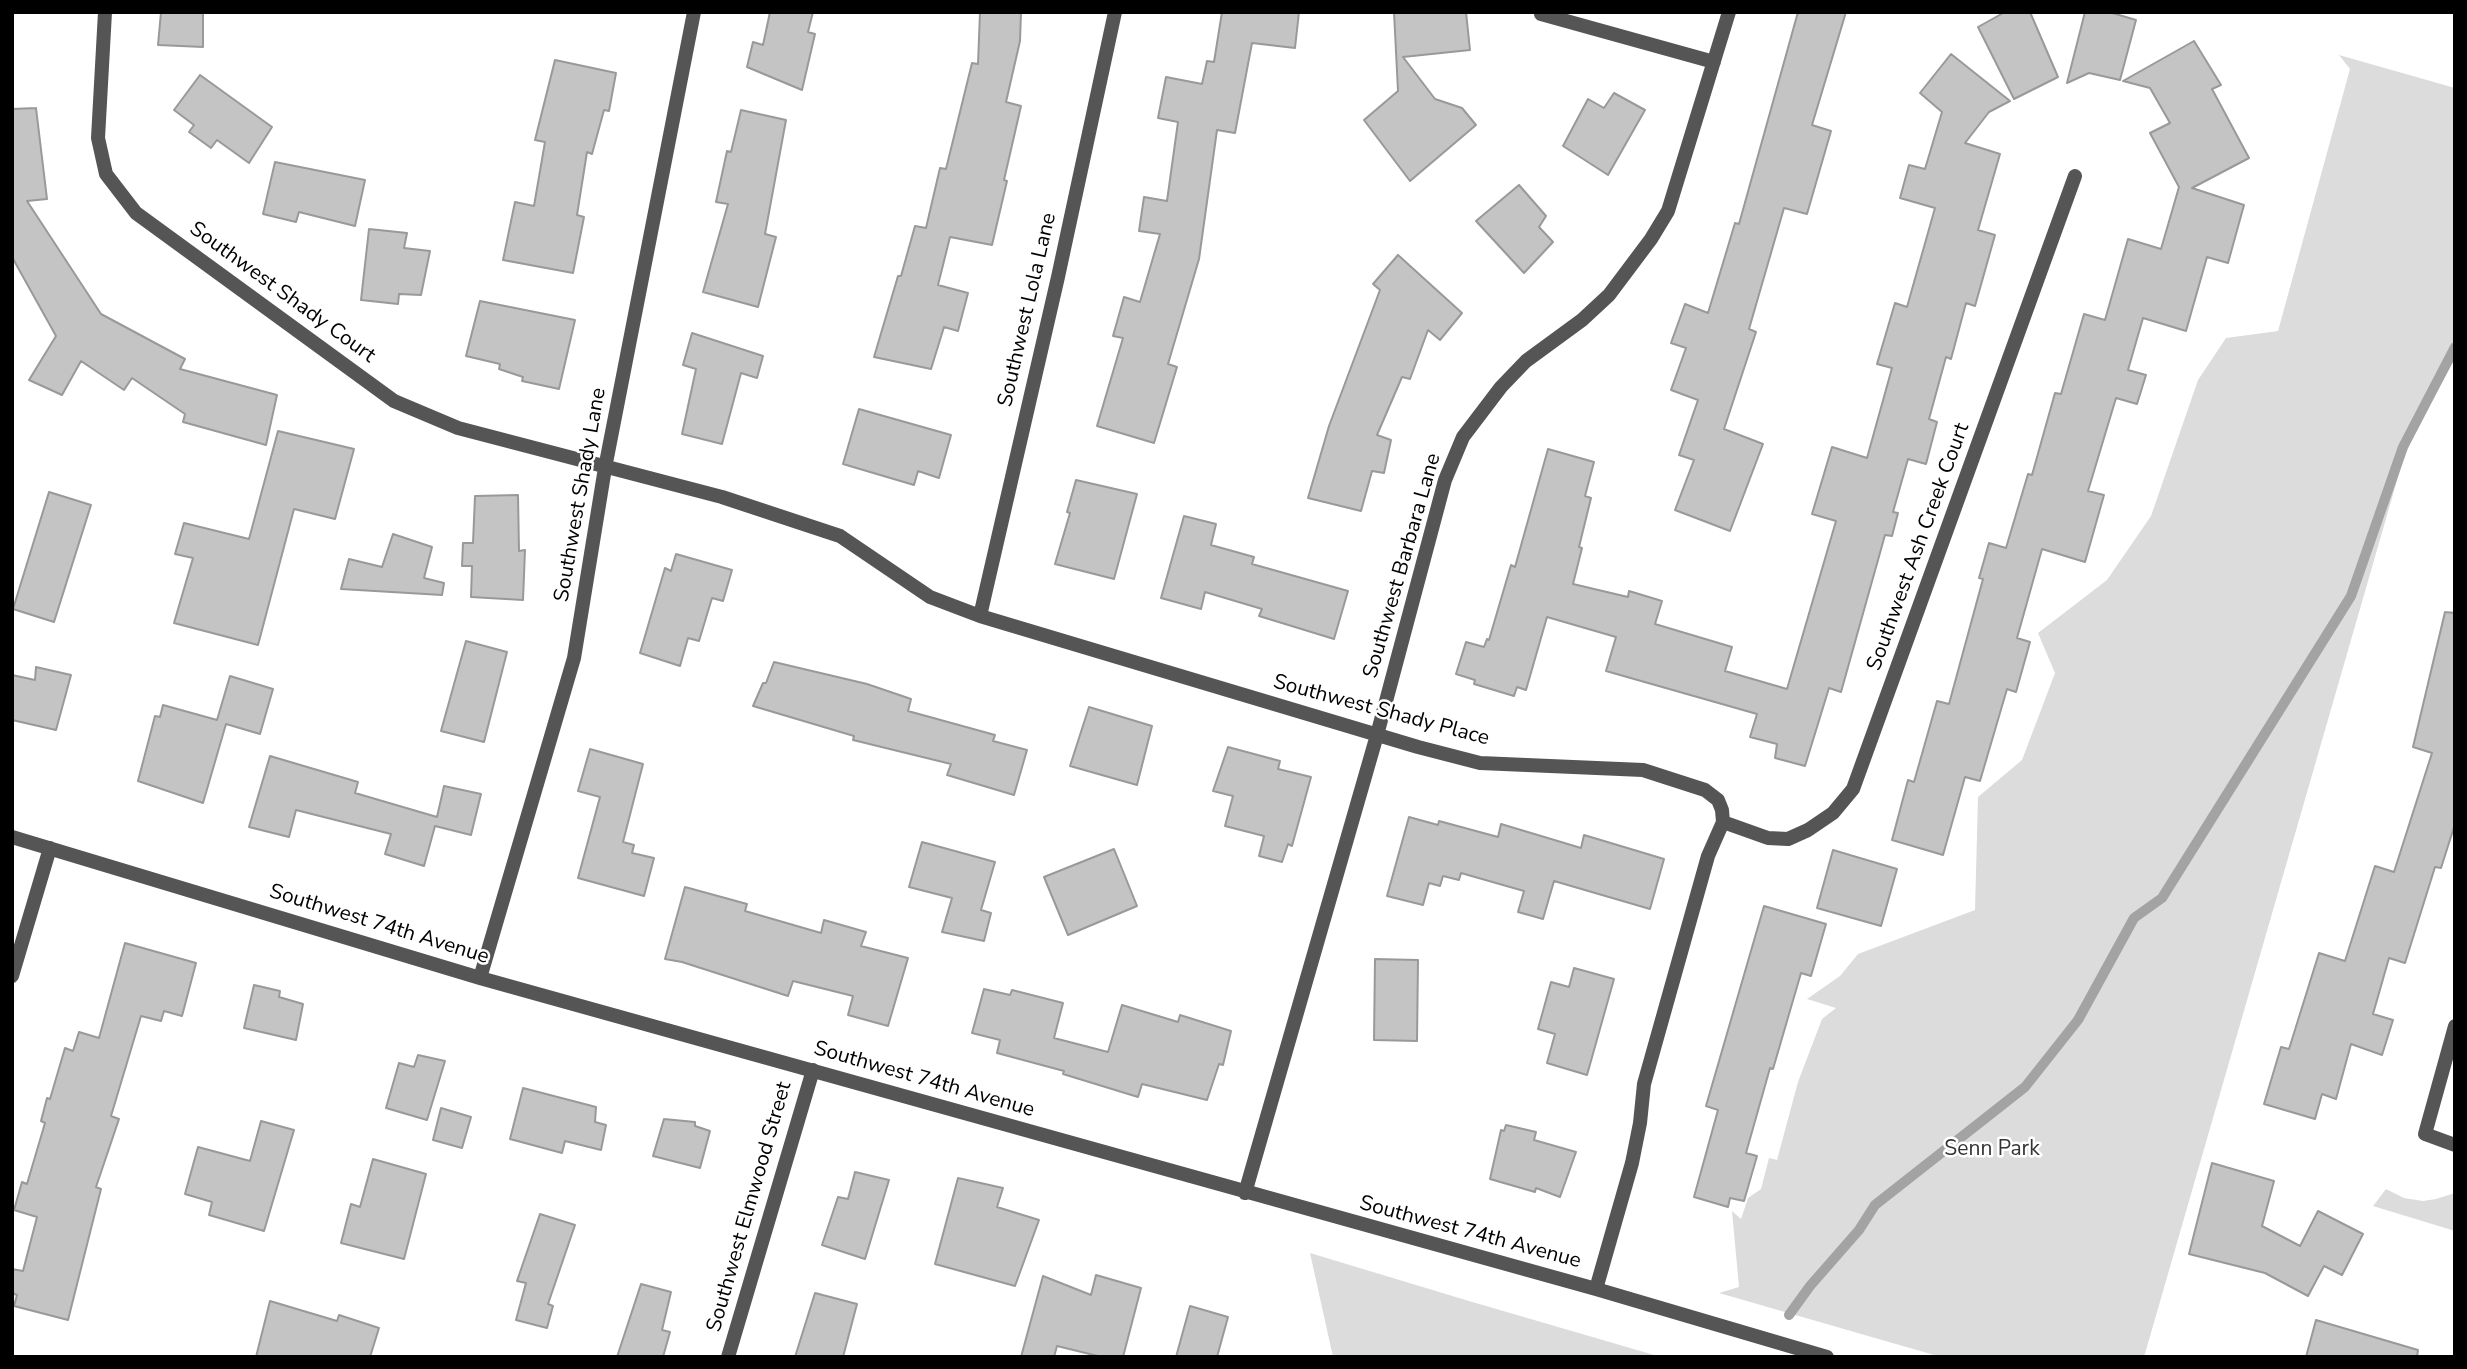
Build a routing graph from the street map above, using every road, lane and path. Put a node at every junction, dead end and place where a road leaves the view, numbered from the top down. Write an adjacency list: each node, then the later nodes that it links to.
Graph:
1 (105, 12): 8 (street, Southwest Shady Court)
2 (694, 12): 8 (street, Southwest Shady Lane)
3 (1115, 12): 9 (street, Southwest Lola Lane)
4 (1729, 12): 6 (street, Southwest Barbara Lane)
5 (1541, 14): 6 (street)
6 (1714, 62): 10 (street, Southwest Barbara Lane)
7 (2075, 176): 11 (street, Southwest Ash Creek Court)
8 (605, 468): 9 (street, Southwest Shady Place); 15 (street, Southwest Shady Lane)
9 (980, 616): 10 (street, Southwest Shady Place)
10 (1377, 735): 11 (street, Southwest Shady Place); 19 (street, Southwest Barbara Lane)
11 (1723, 822): 20 (street)
12 (12, 837): 13 (street, Southwest 74th Avenue)
13 (50, 848): 14 (street); 15 (street, Southwest 74th Avenue)
14 (12, 976)
15 (480, 978): 17 (street, Southwest 74th Avenue)
16 (2455, 1026): 18 (street)
17 (813, 1070): 19 (street, Southwest 74th Avenue); 21 (street, Southwest Elmwood Street)
18 (2455, 1145)
19 (1245, 1193): 20 (street, Southwest 74th Avenue)
20 (1596, 1289): 22 (street, Southwest 74th Avenue)
21 (729, 1357)
22 (1827, 1357)

